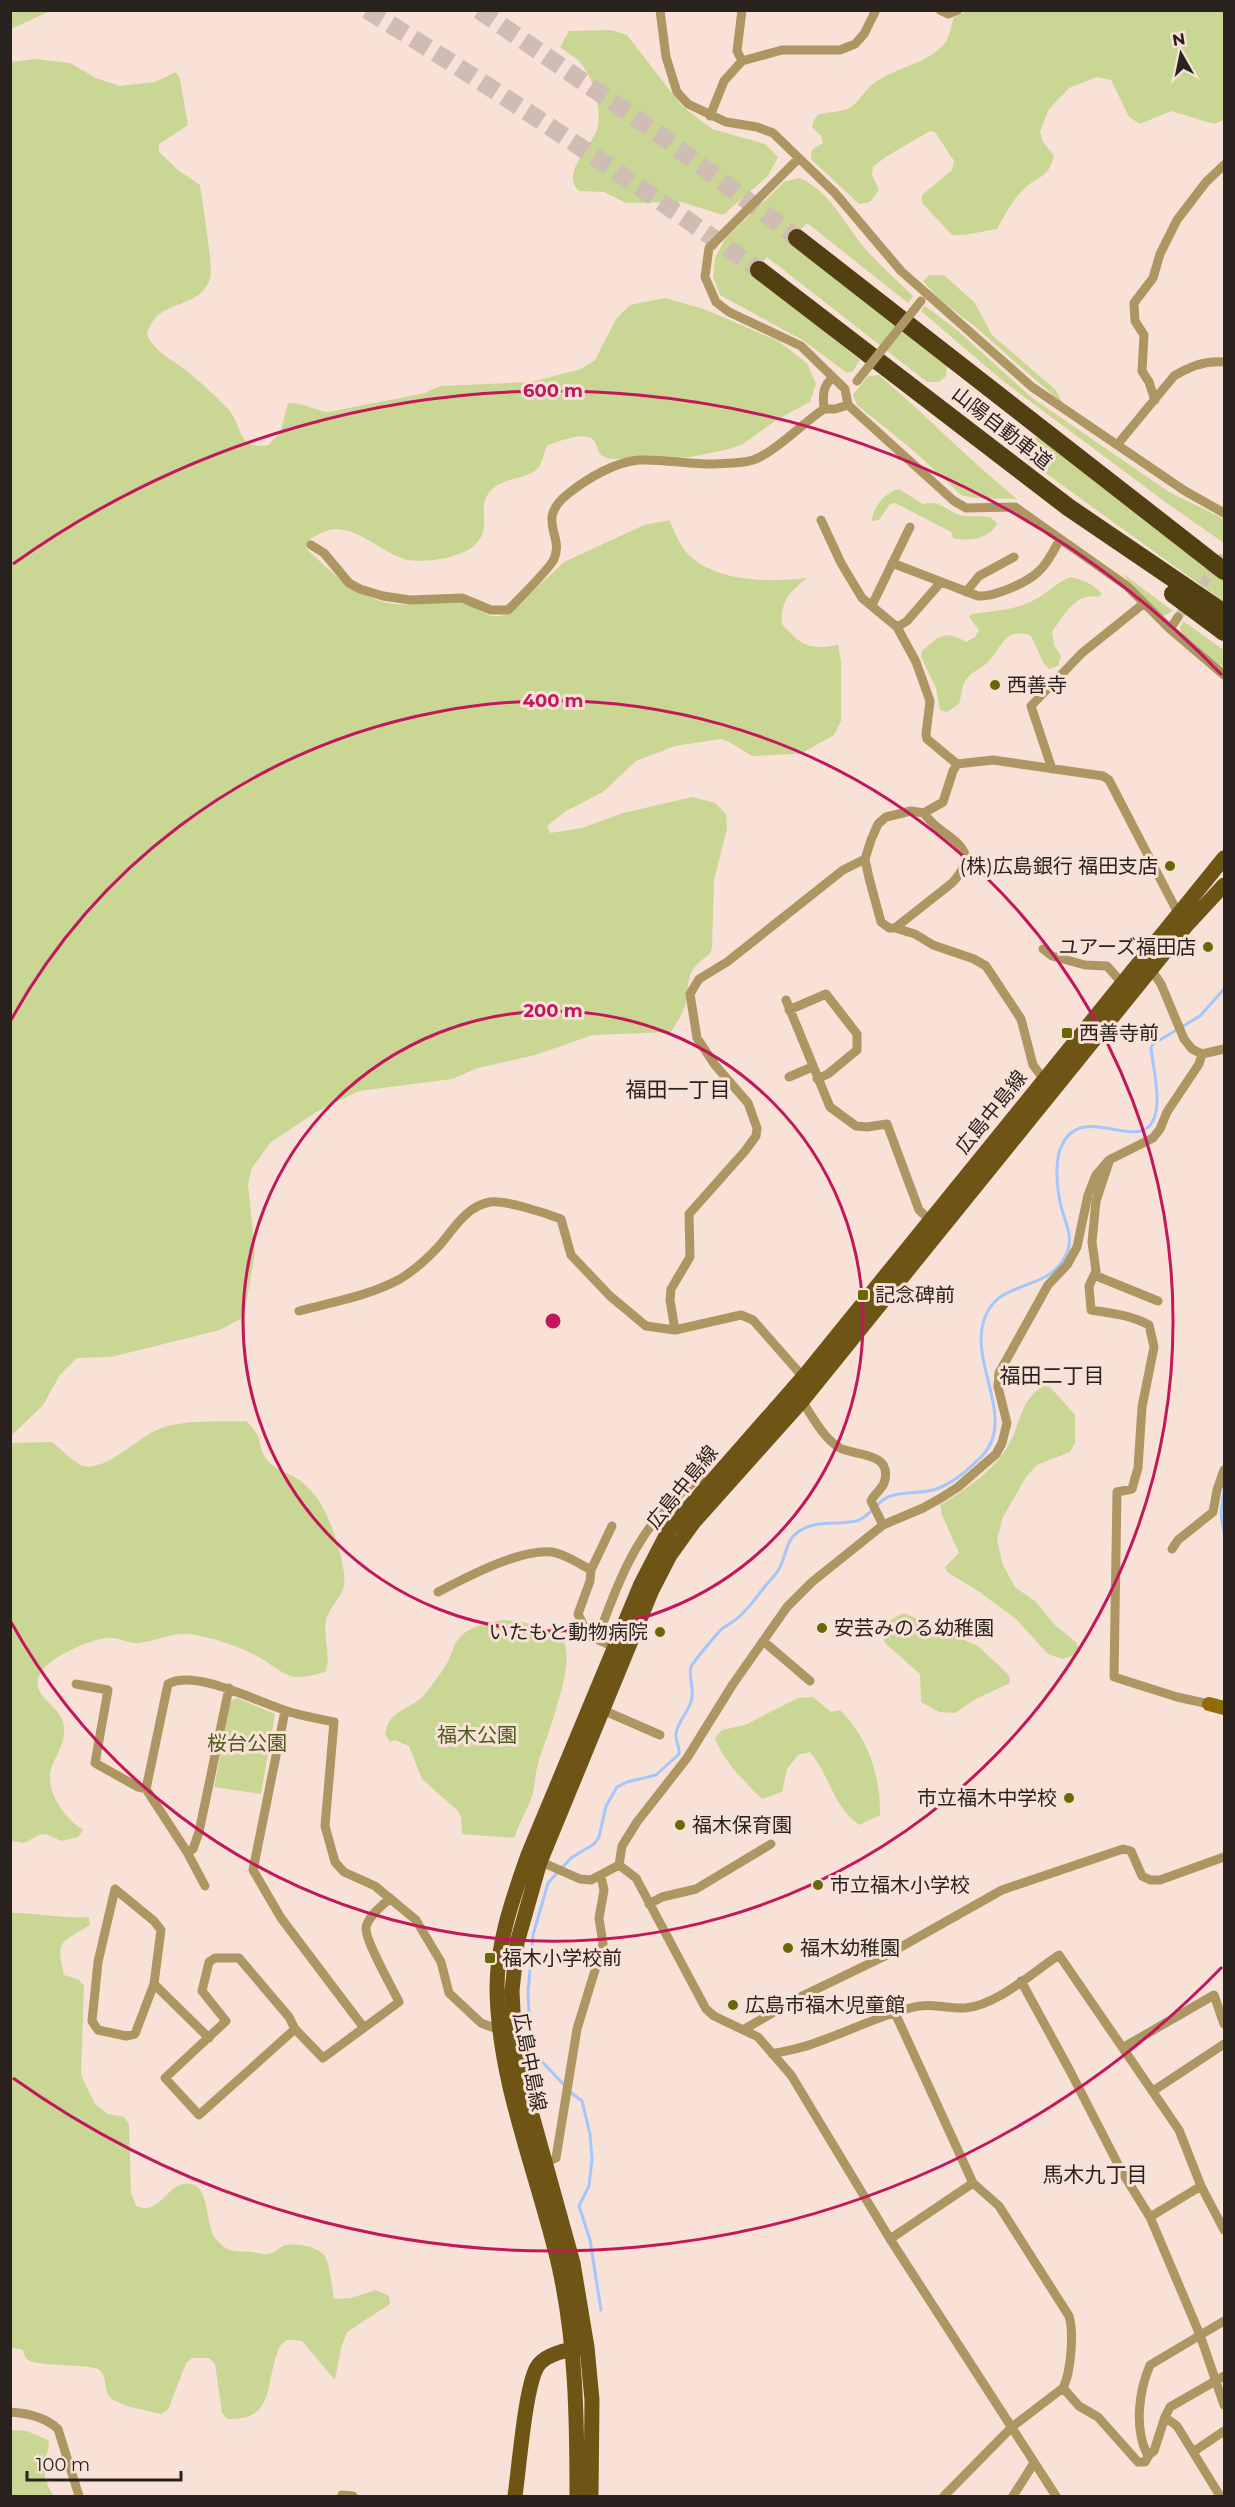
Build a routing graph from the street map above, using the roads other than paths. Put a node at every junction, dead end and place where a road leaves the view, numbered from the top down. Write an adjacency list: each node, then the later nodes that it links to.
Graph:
1 (660, 10): 7 (street)
2 (742, 10): 6 (street)
3 (876, 10): 6 (street)
4 (940, 10): 5 (street)
5 (958, 10)
6 (742, 61): 7 (street)
7 (710, 116): 8 (street)
8 (799, 158): 12 (street); 14 (street)
9 (1224, 165): 16 (street)
10 (797, 238): 21 (highway, 山陽自動車道)
11 (759, 270): 20 (highway, 山陽自動車道)
12 (924, 298): 15 (street, bridge); 19 (street)
13 (1224, 362): 16 (street)
14 (833, 377): 15 (street); 18 (street)
15 (845, 389): 17 (street)
16 (1155, 400): 19 (street)
17 (848, 405): 18 (street); 25 (street)
18 (824, 409): 26 (street)
19 (1117, 444): 22 (street)
20 (1010, 464): 35 (highway, 山陽自動車道); 39 (highway)
21 (1142, 508): 28 (highway); 30 (highway, 山陽自動車道)
22 (1224, 513)
23 (821, 520): 34 (street)
24 (910, 526): 29 (street)
25 (1060, 539): 32 (street); 33 (street)
26 (311, 545)
27 (1014, 557): 32 (street)
28 (1224, 561)
29 (892, 563): 31 (street); 34 (street)
30 (1224, 571)
31 (941, 582): 32 (street); 37 (street)
32 (966, 592)
33 (1143, 604): 38 (street); 42 (street)
34 (872, 605): 37 (street)
35 (1224, 613)
36 (1178, 617): 38 (street)
37 (897, 627): 41 (street)
38 (1170, 629): 40 (street)
39 (1224, 632)
40 (1224, 675)
41 (957, 764): 42 (street); 43 (street)
42 (1052, 769): 47 (street)
43 (924, 813): 45 (street); 48 (street)
44 (1224, 858): 47 (main road, 広島中島線)
45 (866, 859): 48 (street); 63 (street)
46 (1224, 885): 47 (main road, 広島中島線)
47 (1182, 920): 50 (main road, 広島中島線)
48 (895, 928): 57 (street)
49 (1043, 949): 51 (street)
50 (1147, 964): 51 (main road, 広島中島線); 53 (street); 57 (main road, 広島中島線)
51 (1122, 983): 57 (main road, 広島中島線)
52 (1224, 1049): 53 (street)
53 (1202, 1054): 58 (street)
54 (812, 1067): 55 (street); 56 (street); 56 (street)
55 (789, 1077)
56 (817, 1078): 59 (street)
57 (1049, 1084): 59 (main road, 広島中島線)
58 (1109, 1160): 60 (street); 68 (street)
59 (936, 1225): 64 (main road, 広島中島線)
60 (1094, 1275): 61 (street); 79 (street)
61 (1158, 1301)
62 (299, 1311): 63 (street)
63 (675, 1330): 64 (street)
64 (810, 1380): 65 (main road, 広島中島線); 67 (main road, 広島中島線)
65 (802, 1401): 67 (main road, 広島中島線); 68 (street)
66 (1224, 1470): 70 (street)
67 (716, 1487): 73 (street); 75 (main road, 広島中島線); 80 (main road, 広島中島線)
68 (884, 1525): 74 (street)
69 (612, 1526): 71 (street)
70 (1172, 1549)
71 (591, 1570): 72 (street); 73 (street)
72 (438, 1592)
73 (597, 1639): 75 (street)
74 (763, 1641): 76 (street); 89 (street)
75 (615, 1647): 80 (main road, 広島中島線)
76 (810, 1681)
77 (76, 1684): 84 (street)
78 (229, 1689): 82 (street); 84 (street); 86 (street)
79 (1209, 1704): 81 (street)
80 (596, 1708): 83 (street); 88 (main road, 広島中島線)
81 (1224, 1708)
82 (285, 1711): 92 (street); 98 (street)
83 (660, 1735)
84 (146, 1789): 86 (street)
85 (771, 1844): 93 (street)
86 (186, 1852): 91 (street)
87 (1224, 1857): 100 (street)
88 (534, 1858): 90 (street); 101 (main road, 広島中島線)
89 (620, 1865): 90 (street); 93 (street)
90 (601, 1876): 107 (street)
91 (205, 1886)
92 (390, 1898): 98 (street); 101 (street)
93 (649, 1904): 100 (street)
94 (1021, 1981): 96 (street); 104 (street); 110 (street)
95 (153, 1984): 95 (street); 102 (street)
96 (895, 2013): 105 (street); 108 (street)
97 (1224, 2024): 104 (street)
98 (364, 2028): 99 (street)
99 (295, 2029): 102 (street); 102 (street)
100 (743, 2030): 105 (street)
101 (507, 2031): 107 (main road, 広島中島線); 116 (main road, 広島中島線)
102 (209, 2038)
103 (1224, 2044): 106 (street)
104 (1124, 2047): 106 (street)
105 (772, 2054): 112 (street)
106 (1154, 2091): 109 (street)
107 (545, 2163): 115 (main road, 広島中島線)
108 (973, 2183): 112 (street); 118 (street)
109 (1201, 2186): 110 (street); 111 (street)
110 (1150, 2217): 114 (street)
111 (1224, 2230)
112 (890, 2239): 122 (street)
113 (1224, 2321): 114 (street)
114 (1200, 2335): 117 (street); 125 (street)
115 (588, 2347): 116 (main road); 132 (main road, 広島中島線)
116 (571, 2349): 130 (main road); 131 (main road, 広島中島線)
117 (1220, 2379): 119 (street); 121 (street)
118 (1063, 2388): 122 (street); 125 (street)
119 (1224, 2405)
120 (10, 2412): 128 (street)
121 (1165, 2417): 124 (street); 125 (street)
122 (1012, 2427): 126 (street); 133 (street)
123 (1224, 2431): 124 (street)
124 (1193, 2452): 136 (street)
125 (1149, 2455)
126 (1034, 2463): 134 (street); 135 (street)
127 (342, 2495): 129 (street)
128 (79, 2496)
129 (353, 2496)
130 (515, 2496)
131 (577, 2496)
132 (591, 2496)
133 (944, 2496)
134 (1013, 2496)
135 (1056, 2496)
136 (1220, 2496)

